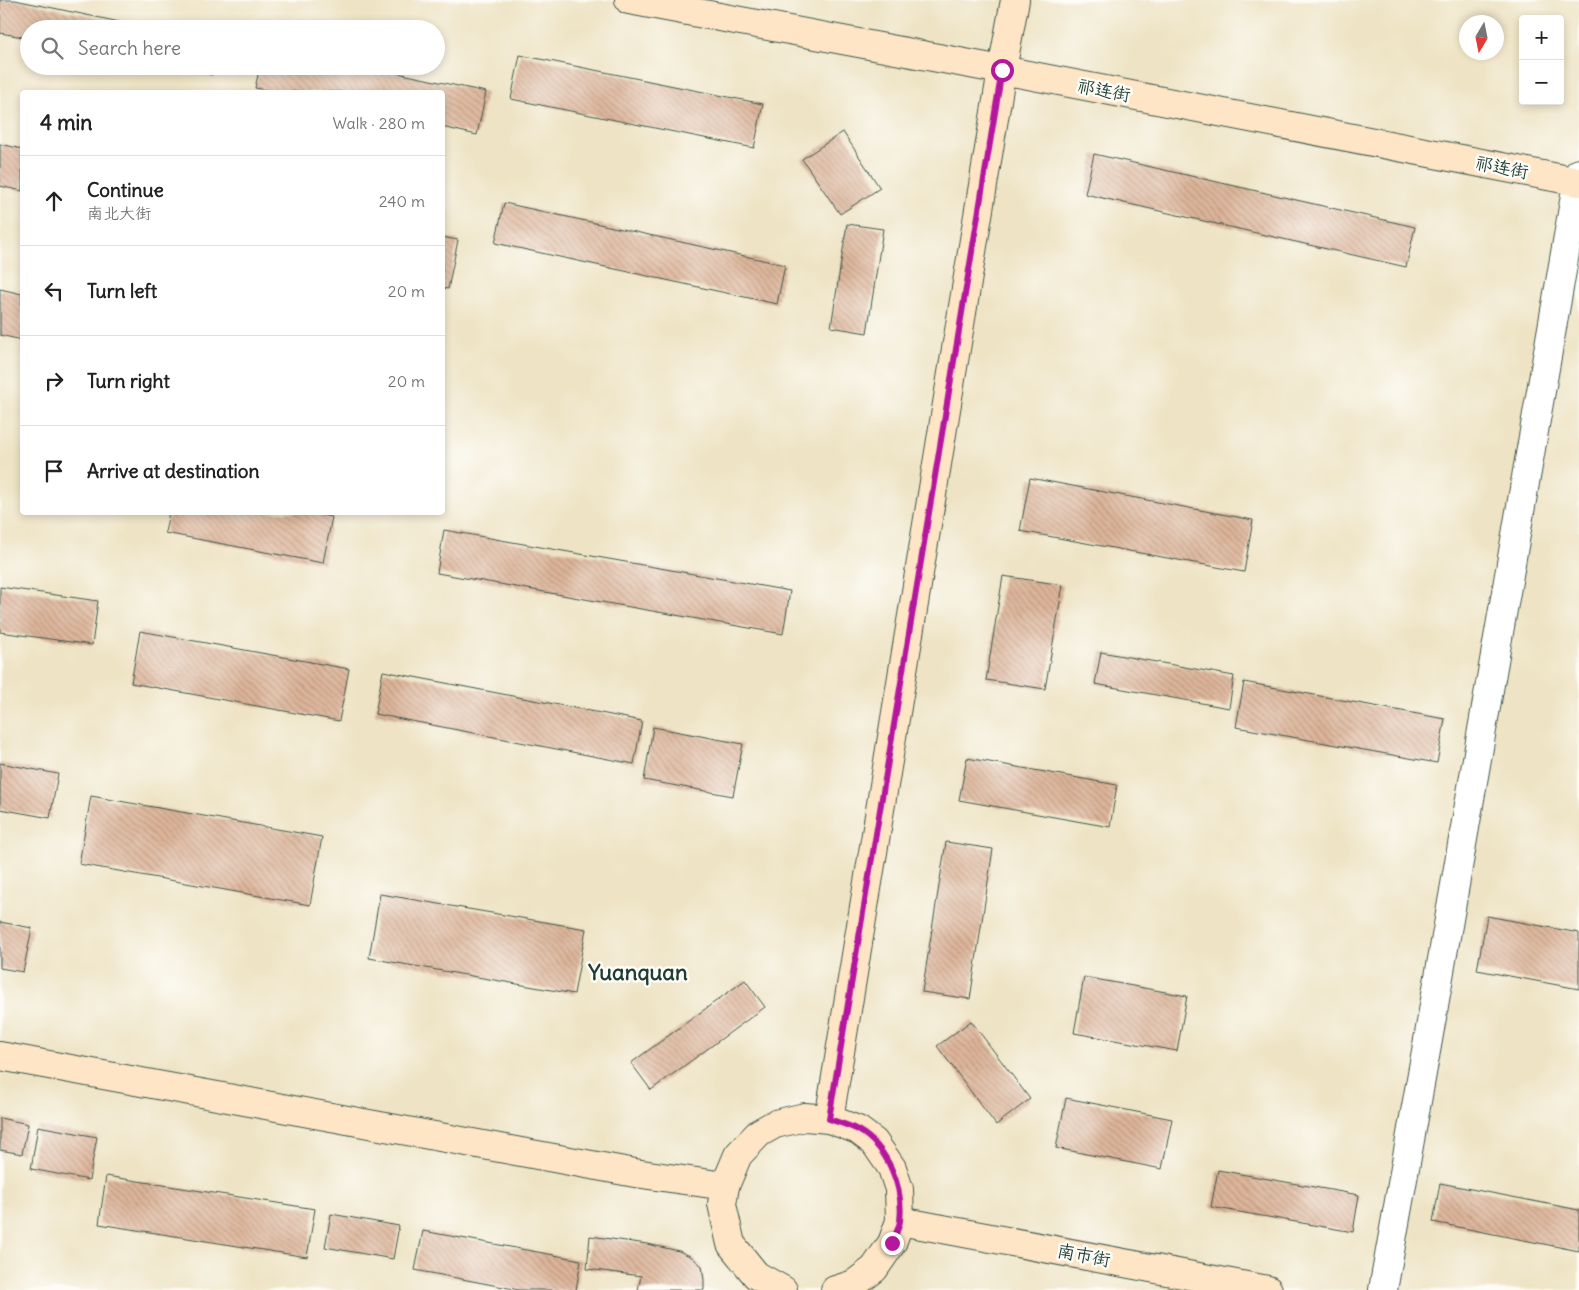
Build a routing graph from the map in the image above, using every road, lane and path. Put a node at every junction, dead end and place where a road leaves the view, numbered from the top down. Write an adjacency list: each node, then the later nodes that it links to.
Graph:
1 (629, 0): 3 (street, 祁连街)
2 (1015, 0): 3 (street)
3 (1002, 70): 4 (street, 祁连街); 6 (street)
4 (1578, 179): 12 (street)
5 (0, 1056): 7 (street)
6 (829, 1119): 7 (street); 8 (street)
7 (724, 1186): 9 (street)
8 (900, 1221): 10 (street); 11 (street, 南市街)
9 (783, 1290)
10 (835, 1290)
11 (1268, 1290)
12 (1382, 1290)

